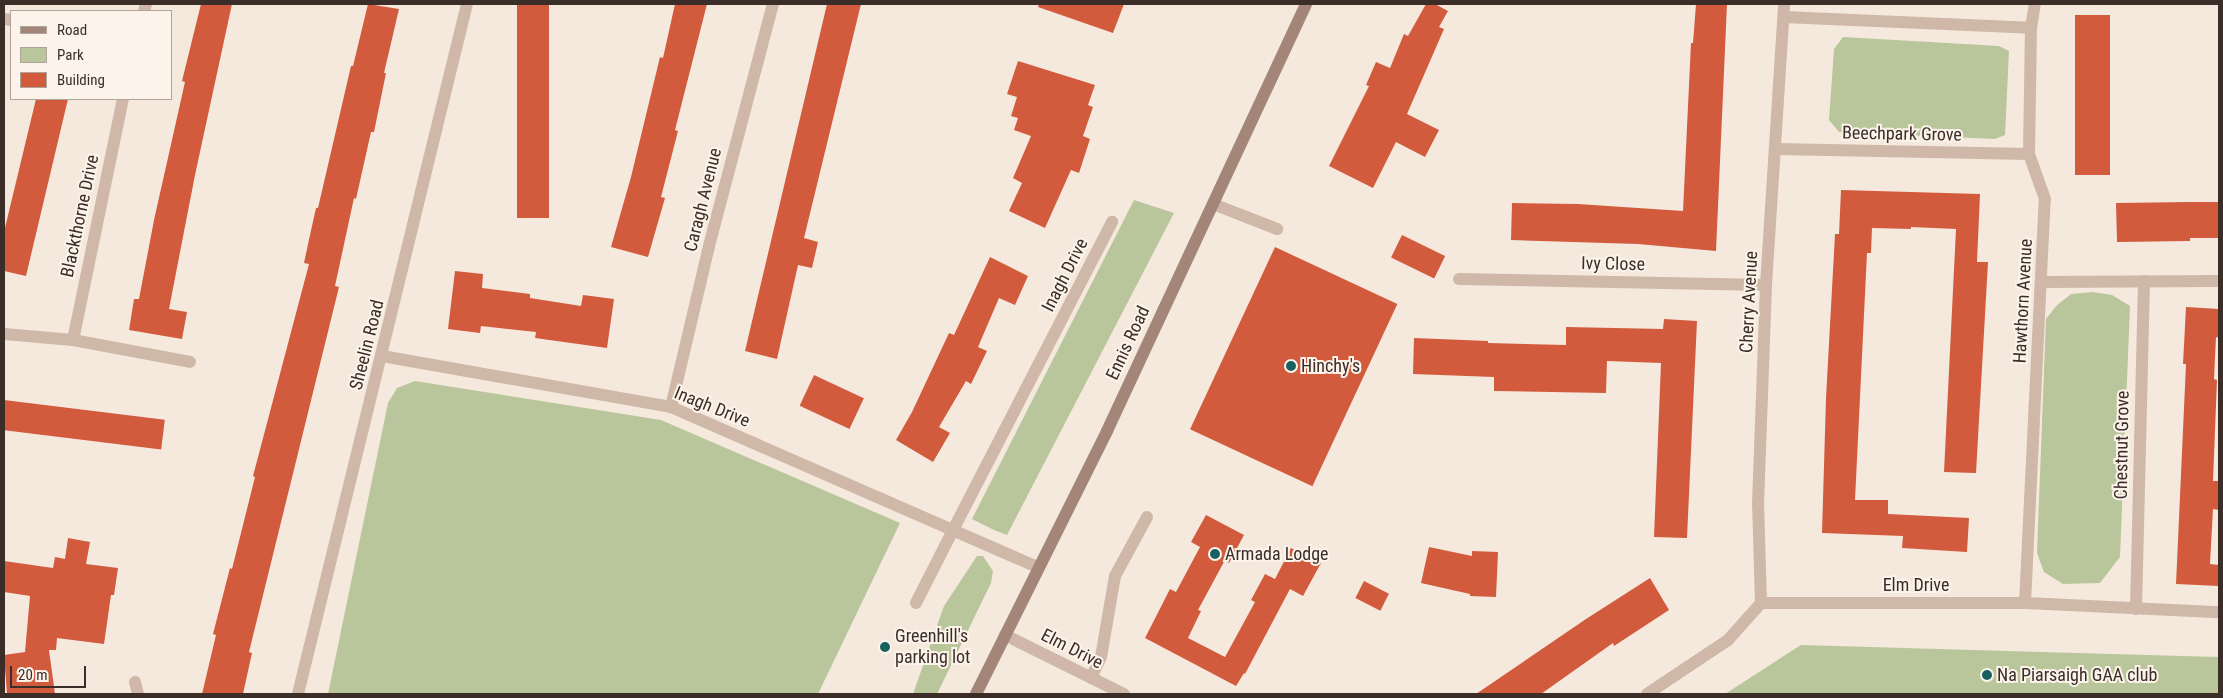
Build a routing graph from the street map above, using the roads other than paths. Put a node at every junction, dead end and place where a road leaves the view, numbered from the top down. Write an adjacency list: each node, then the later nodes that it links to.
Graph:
1 (467, 4): 20 (street, Sheelin Road)
2 (773, 4): 22 (street, Caragh Avenue)
3 (1306, 4): 10 (main road, Ennis Road)
4 (2035, 4): 6 (street, Hawthorn Avenue)
5 (1784, 10): 6 (street); 8 (street, Cherry Avenue)
6 (2031, 28): 9 (street, Hawthorn Avenue)
7 (124, 100): 19 (street, Blackthorne Drive)
8 (1775, 149): 9 (street, Beechpark Grove); 17 (street, Cherry Avenue)
9 (2029, 154): 15 (street, Hawthorn Avenue)
10 (1213, 204): 12 (street); 25 (main road, Ennis Road)
11 (1112, 222): 24 (street, Inagh Drive)
12 (1277, 228)
13 (1459, 279): 17 (street, Ivy Close)
14 (2219, 281): 16 (street)
15 (2041, 282): 16 (street); 28 (street, Hawthorn Avenue)
16 (2144, 282): 29 (street, Chestnut Grove)
17 (1766, 285): 27 (street, Cherry Avenue)
18 (4, 334): 19 (street)
19 (73, 340): 21 (street)
20 (382, 356): 22 (street, Inagh Drive); 35 (street, Sheelin Road)
21 (190, 362)
22 (671, 407): 24 (street, Inagh Drive)
23 (1147, 517): 32 (street)
24 (953, 530): 25 (street, Inagh Drive); 26 (street)
25 (1037, 567): 31 (main road, Ennis Road)
26 (916, 603)
27 (1761, 603): 28 (street, Elm Drive); 38 (street)
28 (2025, 603): 29 (street, Elm Drive)
29 (2136, 609): 30 (street, Elm Drive)
30 (2219, 612)
31 (1005, 635): 32 (street, Elm Drive); 36 (main road, Ennis Road)
32 (1091, 678): 37 (street, Elm Drive)
33 (135, 682): 34 (street)
34 (138, 694)
35 (298, 694)
36 (976, 694)
37 (1124, 694)
38 (1647, 694)

